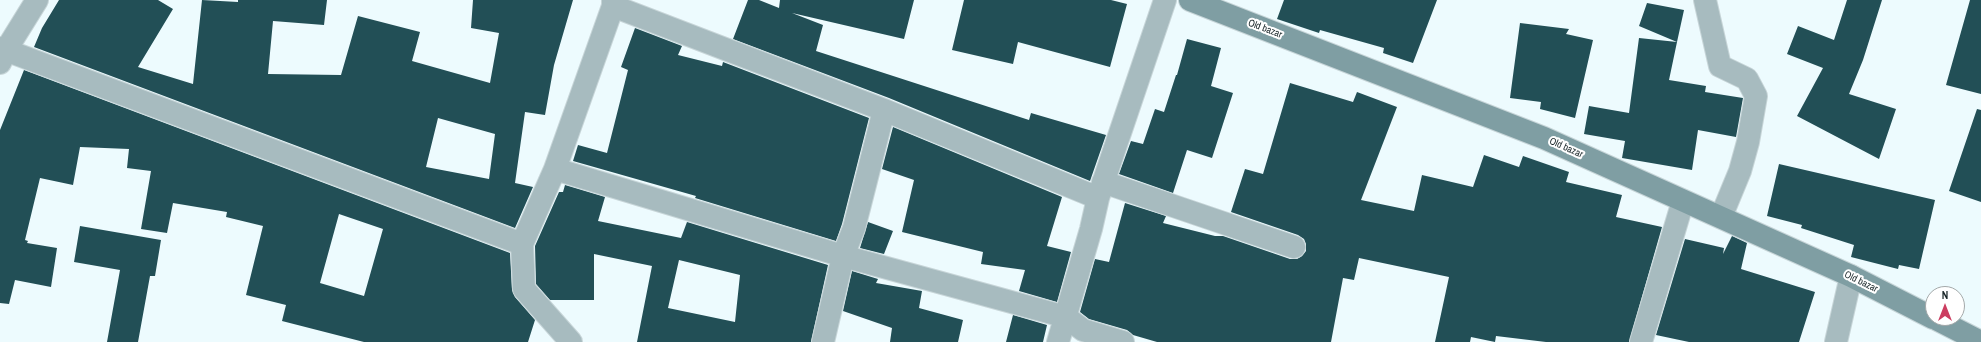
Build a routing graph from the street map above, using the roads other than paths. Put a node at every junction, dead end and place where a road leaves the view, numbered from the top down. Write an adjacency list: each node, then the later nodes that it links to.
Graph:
1 (37, 0): 6 (street)
2 (1165, 0): 9 (street)
3 (1190, 0): 10 (street, Old bazar)
4 (1705, 0): 11 (street)
5 (613, 3): 7 (street); 8 (street)
6 (2, 54): 12 (street)
7 (884, 110): 9 (street); 14 (street)
8 (555, 169): 12 (street); 14 (street)
9 (1100, 190): 13 (street); 17 (street)
10 (1683, 201): 11 (street, Old bazar); 23 (street)
11 (1721, 218): 15 (street, Old bazar)
12 (522, 244): 19 (street)
13 (1294, 247)
14 (843, 256): 17 (street); 20 (street)
15 (1852, 276): 16 (street, Old bazar); 24 (street)
16 (1925, 314)
17 (1066, 317): 21 (street); 22 (street)
18 (1949, 326): 25 (street, Old bazar)
19 (571, 342)
20 (823, 342)
21 (1058, 342)
22 (1123, 342)
23 (1641, 342)
24 (1836, 342)
25 (1981, 342)

